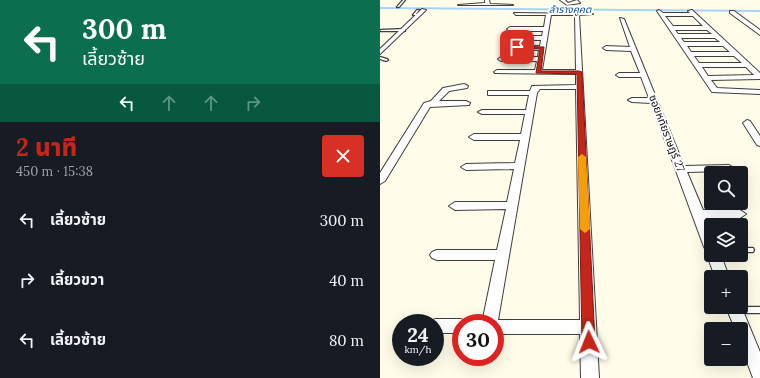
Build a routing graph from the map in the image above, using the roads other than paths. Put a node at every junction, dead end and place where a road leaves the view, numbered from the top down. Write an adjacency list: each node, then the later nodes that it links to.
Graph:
1 (404, 0): 7 (lane)
2 (562, 0): 3 (street)
3 (576, 0)
4 (487, 2): 5 (street); 6 (street)
5 (460, 5)
6 (511, 5)
7 (398, 7)
8 (424, 10): 24 (street)
9 (732, 12): 25 (street)
10 (516, 14): 11 (street)
11 (549, 14): 12 (street); 22 (street)
12 (578, 14): 13 (street); 47 (street)
13 (591, 14)
14 (622, 19): 35 (street, ซอยหทัยราษฎร์ 27)
15 (665, 21): 16 (street); 18 (street); 19 (street)
16 (672, 21)
17 (679, 21): 18 (street)
18 (700, 21): 20 (street)
19 (670, 28): 20 (street); 26 (street)
20 (707, 28): 27 (street)
21 (510, 29): 22 (street)
22 (546, 29): 29 (street)
23 (381, 31): 24 (lane)
24 (397, 33): 36 (street)
25 (760, 33)
26 (676, 36): 27 (street); 30 (street)
27 (716, 36): 31 (street)
28 (507, 38): 29 (street)
29 (544, 38): 33 (street)
30 (682, 44): 31 (street); 37 (street)
31 (725, 44): 38 (street)
32 (504, 47): 33 (street)
33 (542, 48): 41 (street)
34 (606, 48): 35 (street)
35 (634, 49): 49 (street, ซอยหทัยราษฎร์ 27)
36 (380, 52)
37 (690, 54): 38 (street); 43 (street)
38 (735, 54): 44 (street)
39 (380, 58): 42 (lane)
40 (501, 59): 41 (street)
41 (540, 59): 46 (street)
42 (386, 60)
43 (698, 65): 44 (street); 51 (street)
44 (746, 65): 50 (street)
45 (497, 72): 46 (street)
46 (538, 72): 47 (street)
47 (579, 72): 53 (street)
48 (619, 75): 49 (street)
49 (644, 75): 58 (street, ซอยหทัยราษฎร์ 27)
50 (760, 77): 51 (street)
51 (706, 78): 54 (street)
52 (464, 86): 59 (street)
53 (580, 87): 56 (street); 84 (street)
54 (760, 92)
55 (491, 93): 56 (street)
56 (533, 93): 62 (street)
57 (632, 100): 58 (street)
58 (654, 101): 69 (street, ซอยหทัยราษฎร์ 27)
59 (434, 103): 60 (street); 71 (street)
60 (466, 103)
61 (482, 112): 62 (street)
62 (530, 112): 65 (street)
63 (747, 123): 66 (street)
64 (474, 137): 65 (street)
65 (525, 137): 67 (street)
66 (760, 143)
67 (520, 166): 68 (street); 72 (street)
68 (466, 167)
69 (680, 169): 70 (street); 74 (street, ซอยหทัยราษฎร์ 27)
70 (704, 169)
71 (380, 181)
72 (512, 205): 73 (street); 78 (street)
73 (455, 206)
74 (699, 214): 75 (street); 76 (street, ซอยหทัยราษฎร์ 27)
75 (740, 214)
76 (704, 228)
77 (437, 255): 78 (street)
78 (502, 255): 81 (street)
79 (748, 310): 80 (lane)
80 (760, 310)
81 (492, 314)
82 (737, 314): 85 (street)
83 (504, 327): 84 (street)
84 (588, 327): 86 (street)
85 (760, 373)
86 (590, 378)

